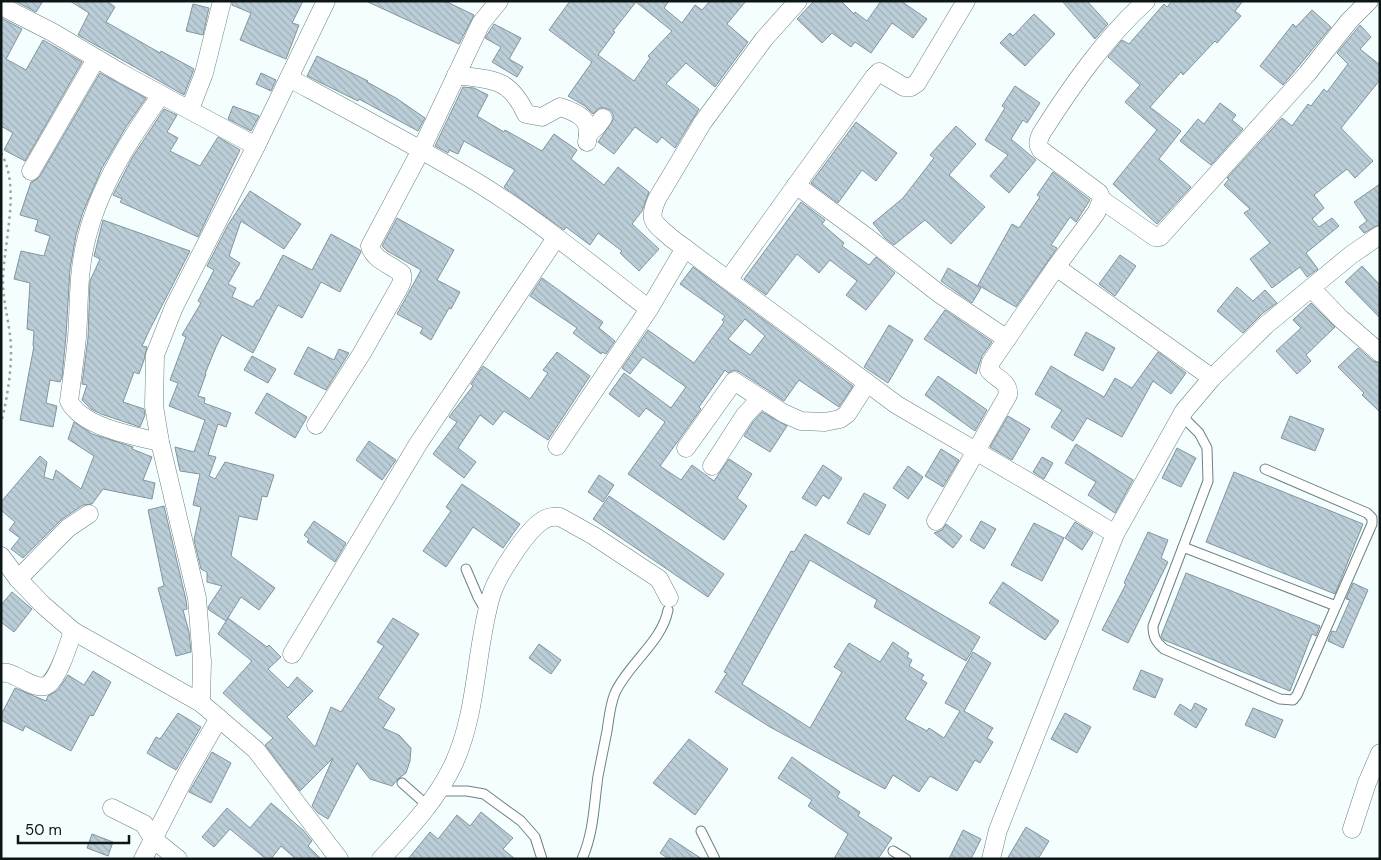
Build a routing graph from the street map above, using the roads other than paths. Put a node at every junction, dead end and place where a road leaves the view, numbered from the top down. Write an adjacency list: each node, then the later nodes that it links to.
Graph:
1 (222, 1): 13 (street)
2 (326, 1): 11 (street)
3 (499, 1): 10 (street)
4 (798, 1): 22 (street)
5 (966, 1): 18 (street)
6 (1146, 1): 19 (street)
7 (1364, 3): 19 (street)
8 (1, 6): 9 (street)
9 (96, 59): 12 (street); 17 (street)
10 (456, 75): 14 (street); 16 (street)
11 (289, 78): 15 (street); 16 (street)
12 (161, 95): 13 (street); 34 (street)
13 (190, 109): 15 (street)
14 (603, 118)
15 (256, 146): 34 (street)
16 (421, 150): 21 (street); 33 (street)
17 (31, 170)
18 (796, 185): 24 (street); 27 (street)
19 (1102, 200): 23 (street)
20 (1380, 235): 25 (street)
21 (556, 238): 26 (street); 51 (street)
22 (685, 248): 24 (street); 26 (street)
23 (1056, 267): 27 (street); 29 (street)
24 (728, 280): 30 (street)
25 (1311, 288): 28 (street); 29 (street)
26 (648, 309): 35 (street)
27 (1007, 338): 37 (street)
28 (1380, 353)
29 (1212, 378): 32 (street)
30 (867, 383): 31 (street); 37 (street)
31 (760, 399): 36 (street); 38 (street)
32 (1182, 416): 42 (street); 43 (lane)
33 (316, 425)
34 (160, 442): 53 (street)
35 (557, 446)
36 (686, 448)
37 (976, 451): 41 (street); 42 (street)
38 (712, 466)
39 (1265, 469): 48 (lane)
40 (89, 514): 46 (street)
41 (936, 521)
42 (1115, 534): 72 (street)
43 (1183, 547): 48 (lane); 48 (lane)
44 (1, 556): 46 (street)
45 (466, 569): 49 (lane)
46 (18, 579): 50 (street)
47 (669, 604): 49 (street); 69 (lane)
48 (1336, 606)
49 (487, 613): 57 (street)
50 (73, 631): 52 (street); 53 (street)
51 (292, 654)
52 (1, 673)
53 (201, 703): 54 (street)
54 (219, 718): 62 (street); 66 (street)
55 (1380, 753): 60 (street)
56 (402, 783): 58 (lane)
57 (439, 792): 58 (street); 68 (lane)
58 (428, 806): 67 (street)
59 (112, 808): 62 (street)
60 (1352, 829)
61 (701, 831): 70 (lane)
62 (153, 839): 64 (street); 65 (street)
63 (893, 851): 71 (lane)
64 (143, 859)
65 (178, 859)
66 (339, 859)
67 (381, 859)
68 (542, 859)
69 (582, 859)
70 (715, 859)
71 (906, 859)
72 (991, 859)

